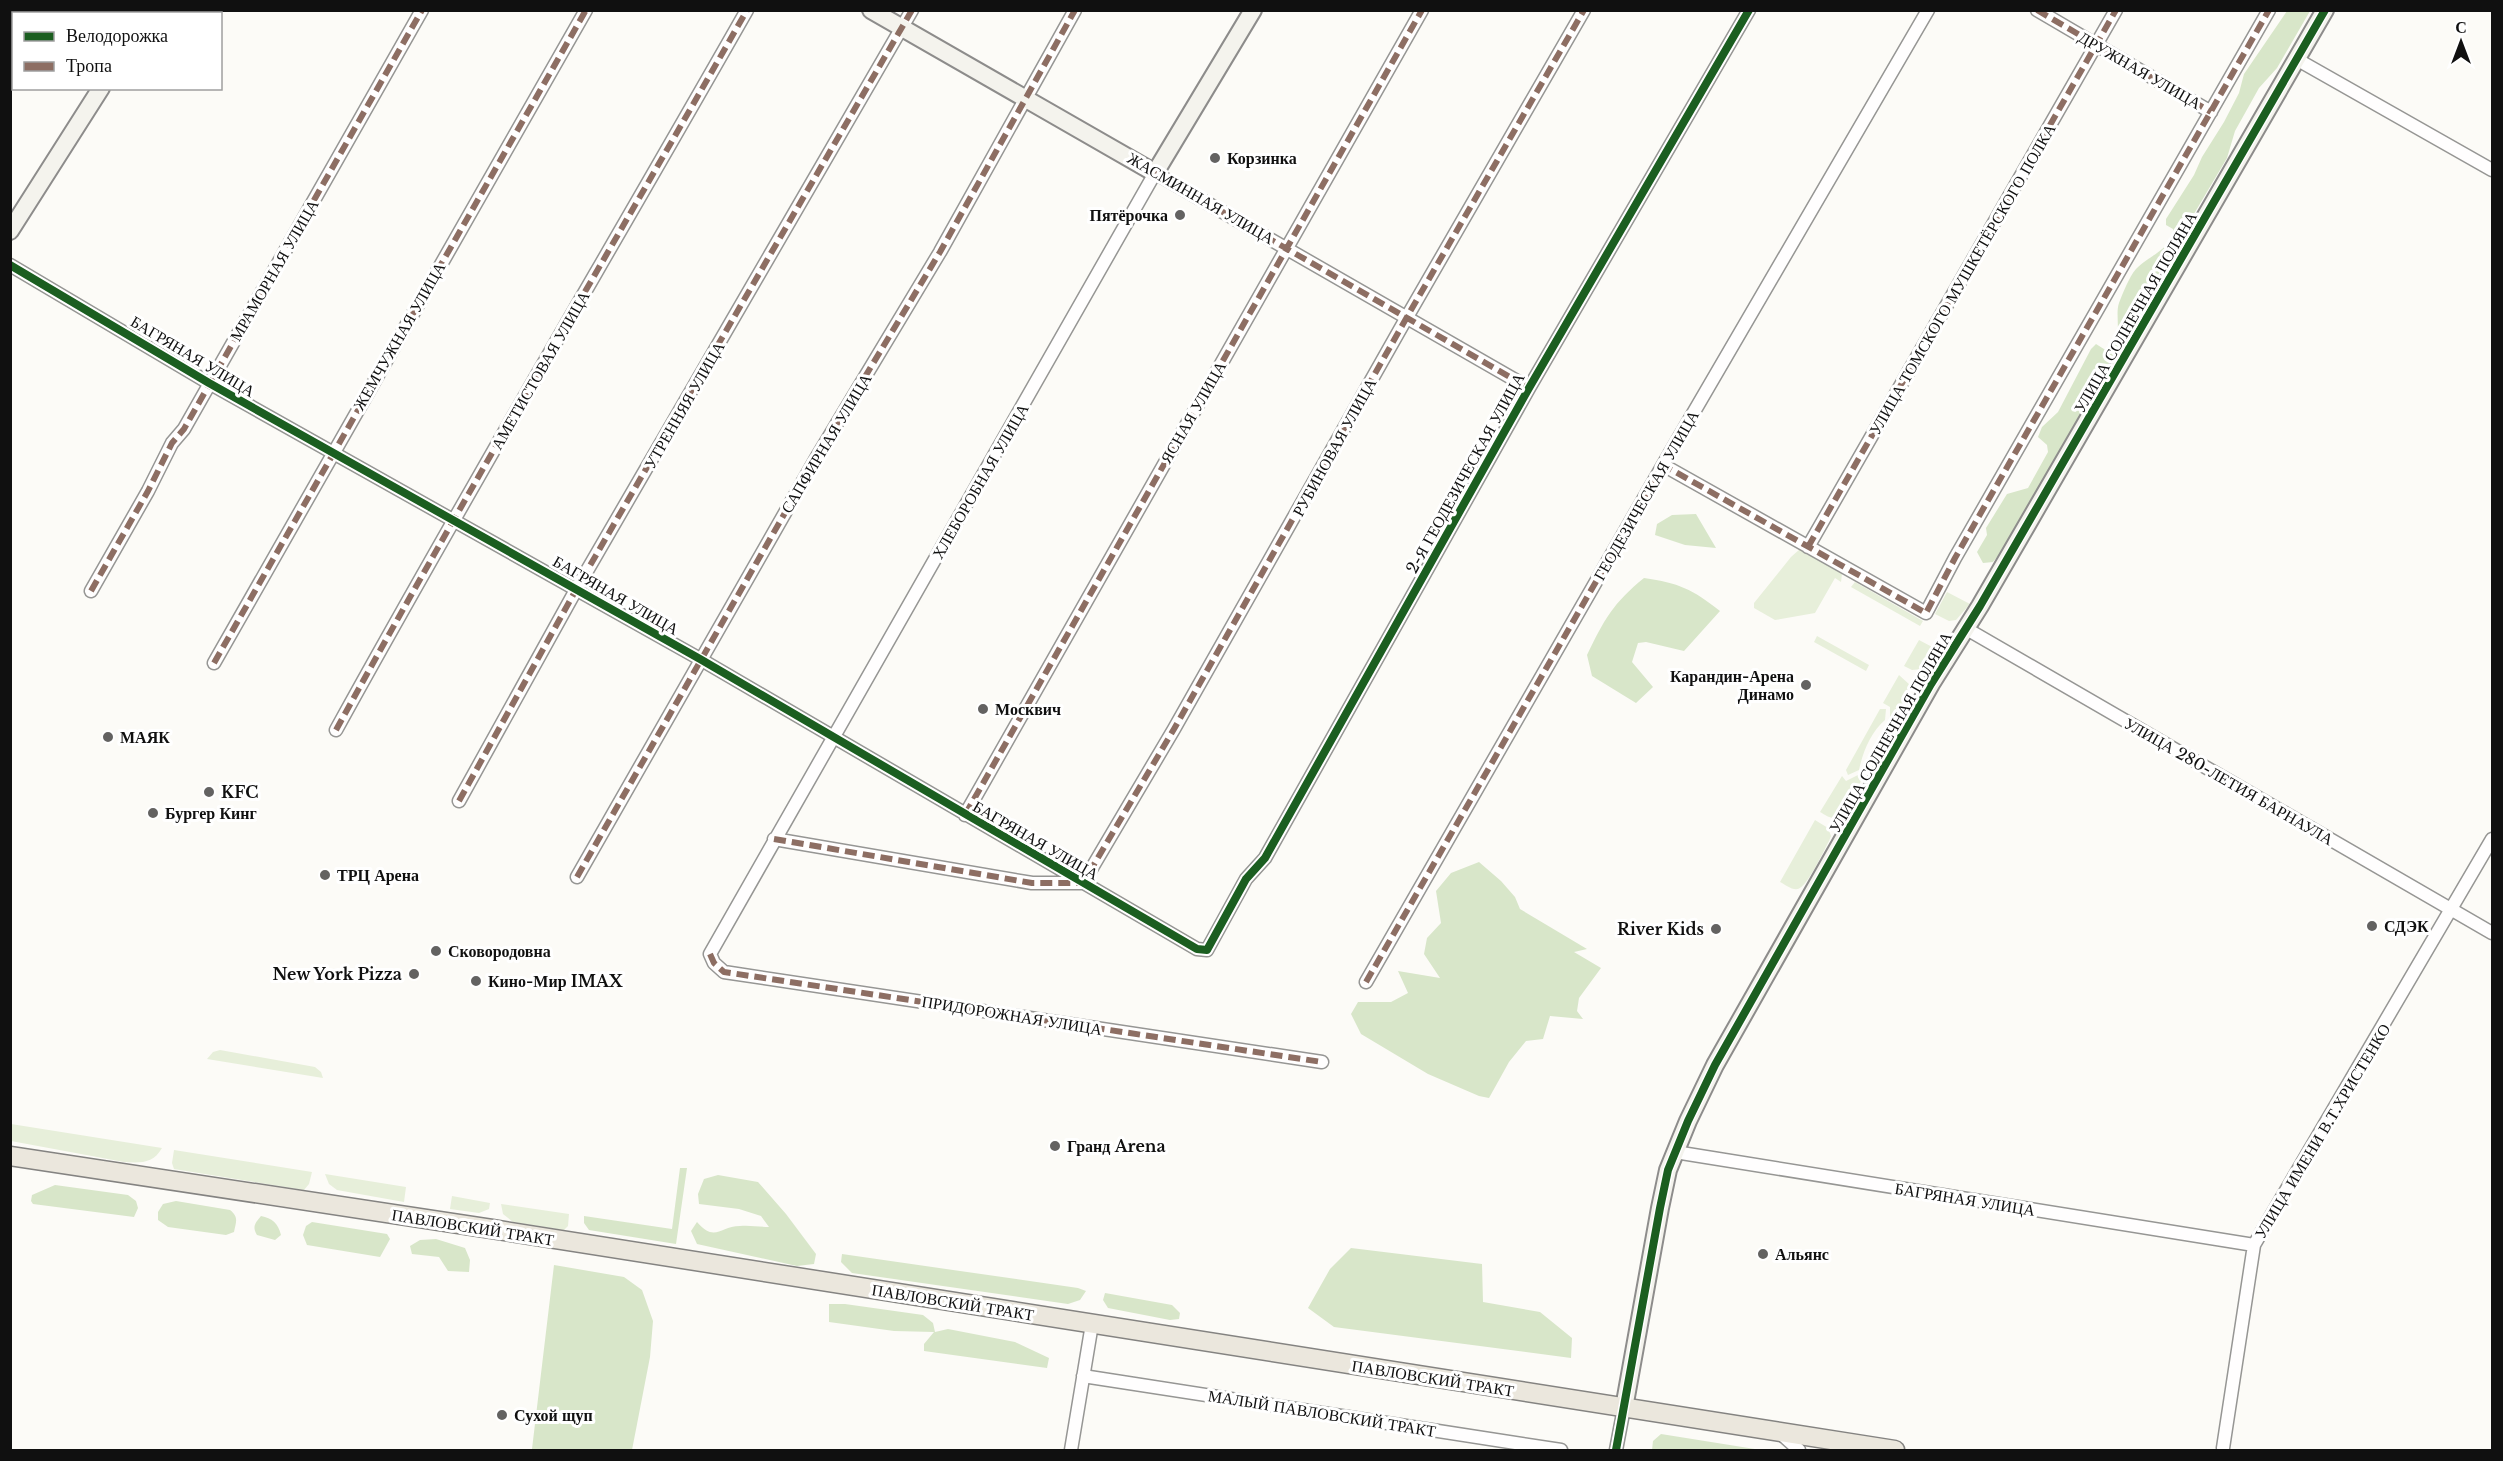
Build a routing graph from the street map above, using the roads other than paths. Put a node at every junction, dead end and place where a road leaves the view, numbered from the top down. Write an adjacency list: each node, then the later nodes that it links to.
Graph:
1 (422, 10): 28 (street, МРАМОРНАЯ УЛИЦА)
2 (586, 10): 30 (street, ЖЕМЧУЖНАЯ УЛИЦА)
3 (747, 10): 32 (street, АМЕТИСТОВАЯ УЛИЦА)
4 (871, 10): 16 (street, ЖАСМИННАЯ УЛИЦА)
5 (912, 10): 16 (street, УТРЕННЯЯ УЛИЦА)
6 (1075, 10): 20 (street, САПФИРНАЯ УЛИЦА)
7 (1253, 10): 23 (street, ХЛЕБОРОБНАЯ УЛИЦА)
8 (1422, 10): 25 (street, ЯСНАЯ УЛИЦА)
9 (1584, 10): 27 (street, РУБИНОВАЯ УЛИЦА)
10 (1749, 10): 29 (street, 2-Я ГЕОДЕЗИЧЕСКАЯ УЛИЦА)
11 (1928, 10): 31 (street, ГЕОДЕЗИЧЕСКАЯ УЛИЦА)
12 (2037, 10): 17 (street, ДРУЖНАЯ УЛИЦА)
13 (2116, 10): 17 (street, УЛИЦА ТОМСКОГО МУШКЕТЁРСКОГО ПОЛКА)
14 (2269, 10): 21 (street)
15 (2325, 10): 18 (street, УЛИЦА СОЛНЕЧНАЯ ПОЛЯНА)
16 (902, 28): 20 (street, ЖАСМИННАЯ УЛИЦА); 34 (street, УТРЕННЯЯ УЛИЦА)
17 (2096, 44): 21 (street, ДРУЖНАЯ УЛИЦА); 33 (street, УЛИЦА ТОМСКОГО МУШКЕТЁРСКОГО ПОЛКА)
18 (2298, 60): 22 (street); 36 (street, УЛИЦА СОЛНЕЧНАЯ ПОЛЯНА)
19 (100, 90): 24 (street)
20 (1026, 98): 23 (street, ЖАСМИННАЯ УЛИЦА); 37 (street, САПФИРНАЯ УЛИЦА)
21 (2211, 112): 33 (street)
22 (2493, 170)
23 (1155, 173): 25 (street, ЖАСМИННАЯ УЛИЦА); 40 (street, ХЛЕБОРОБНАЯ УЛИЦА)
24 (10, 231)
25 (1287, 247): 27 (street, ЖАСМИННАЯ УЛИЦА); 42 (street, ЯСНАЯ УЛИЦА)
26 (10, 265): 28 (street, БАГРЯНАЯ УЛИЦА)
27 (1407, 317): 29 (street, ЖАСМИННАЯ УЛИЦА); 46 (street, РУБИНОВАЯ УЛИЦА)
28 (209, 383): 30 (street, БАГРЯНАЯ УЛИЦА); 35 (street, МРАМОРНАЯ УЛИЦА)
29 (1529, 388): 49 (street, 2-Я ГЕОДЕЗИЧЕСКАЯ УЛИЦА)
30 (333, 453): 32 (street, БАГРЯНАЯ УЛИЦА); 38 (street, ЖЕМЧУЖНАЯ УЛИЦА)
31 (1663, 465): 33 (street); 51 (street, ГЕОДЕЗИЧЕСКАЯ УЛИЦА)
32 (453, 519): 34 (street, БАГРЯНАЯ УЛИЦА); 39 (street, АМЕТИСТОВАЯ УЛИЦА)
33 (1808, 547)
34 (577, 588): 37 (street, БАГРЯНАЯ УЛИЦА); 41 (street, УТРЕННЯЯ УЛИЦА)
35 (92, 591)
36 (1965, 628): 47 (street, УЛИЦА 280-ЛЕТИЯ БАРНАУЛА); 53 (street, УЛИЦА СОЛНЕЧНАЯ ПОЛЯНА)
37 (700, 658): 40 (street, БАГРЯНАЯ УЛИЦА); 45 (street, САПФИРНАЯ УЛИЦА)
38 (214, 663)
39 (336, 730)
40 (834, 738): 42 (street, БАГРЯНАЯ УЛИЦА); 43 (street, ХЛЕБОРОБНАЯ УЛИЦА)
41 (459, 801)
42 (965, 815): 46 (street, БАГРЯНАЯ УЛИЦА)
43 (774, 839): 46 (street); 50 (street, ХЛЕБОРОБНАЯ УЛИЦА)
44 (2493, 839): 47 (street, УЛИЦА ИМЕНИ В.Т.ХРИСТЕНКО)
45 (577, 877)
46 (1083, 883): 49 (street, БАГРЯНАЯ УЛИЦА)
47 (2451, 910): 48 (street, УЛИЦА 280-ЛЕТИЯ БАРНАУЛА); 55 (street, УЛИЦА ИМЕНИ В.Т.ХРИСТЕНКО)
48 (2493, 933)
49 (1207, 950)
50 (710, 954): 52 (street, ПРИДОРОЖНАЯ УЛИЦА)
51 (1366, 982)
52 (1322, 1062)
53 (1675, 1152): 55 (street, БАГРЯНАЯ УЛИЦА); 58 (street, УЛИЦА СОЛНЕЧНАЯ ПОЛЯНА)
54 (10, 1156): 56 (main road, ПАВЛОВСКИЙ ТРАКТ)
55 (2254, 1245): 60 (street, УЛИЦА ИМЕНИ В.Т.ХРИСТЕНКО)
56 (1092, 1324): 57 (street); 58 (main road, ПАВЛОВСКИЙ ТРАКТ)
57 (1083, 1376): 61 (street); 62 (street, МАЛЫЙ ПАВЛОВСКИЙ ТРАКТ)
58 (1624, 1408): 59 (main road, ПАВЛОВСКИЙ ТРАКТ); 63 (street)
59 (1780, 1433): 64 (street); 65 (main road, ПАВЛОВСКИЙ ТРАКТ)
60 (2223, 1448)
61 (1071, 1450)
62 (1561, 1450)
63 (1616, 1450)
64 (1799, 1450)
65 (1895, 1450)

